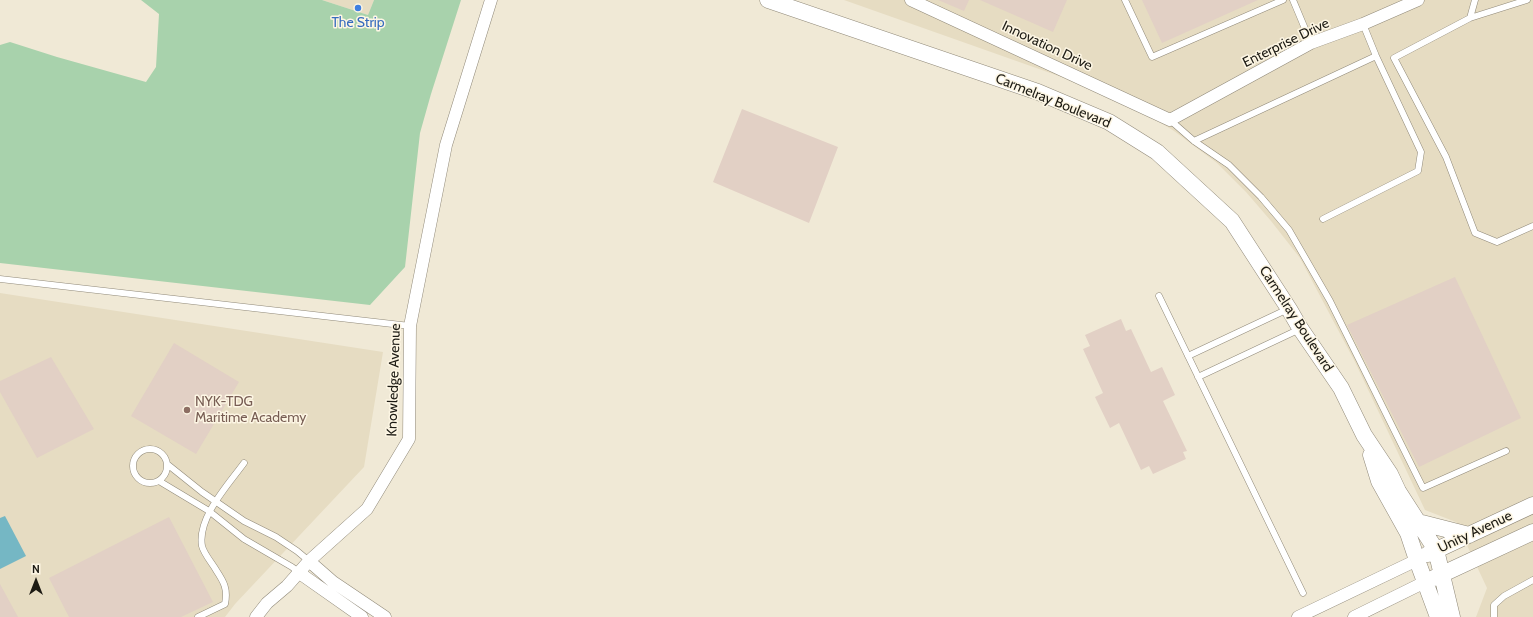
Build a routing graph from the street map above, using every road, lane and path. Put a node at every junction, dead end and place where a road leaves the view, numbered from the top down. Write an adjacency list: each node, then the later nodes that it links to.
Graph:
1 (492, 0): 21 (street, Knowledge Avenue)
2 (768, 0): 20 (street, Carmelray Boulevard)
3 (911, 0): 14 (street, Innovation Drive)
4 (1125, 0): 5 (lane)
5 (1283, 0)
6 (1293, 0): 12 (lane)
7 (1418, 0): 11 (street, Enterprise Drive)
8 (1475, 0): 10 (lane)
9 (1527, 0): 10 (lane)
10 (1470, 18): 17 (lane)
11 (1363, 24): 12 (street, Enterprise Drive); 13 (lane)
12 (1311, 43): 14 (street, Enterprise Drive)
13 (1376, 56): 15 (lane); 16 (lane)
14 (1170, 120): 15 (lane)
15 (1194, 141): 26 (lane)
16 (1323, 219)
17 (1533, 226)
18 (0, 279): 21 (lane)
19 (1159, 296): 23 (lane)
20 (1289, 309): 22 (street, Carmelray Boulevard); 23 (lane)
21 (410, 326): 38 (street, Knowledge Avenue)
22 (1300, 328): 24 (lane); 25 (street, Carmelray Boulevard)
23 (1188, 356): 24 (lane)
24 (1198, 377): 43 (lane)
25 (1364, 435): 33 (street, Carmelray Boulevard); 37 (street, Carmelray Boulevard)
26 (1506, 450)
27 (244, 463): 30 (lane)
28 (167, 464): 29 (lane); 29 (lane); 30 (lane)
29 (159, 481): 32 (lane)
30 (216, 502): 32 (lane); 38 (lane)
31 (1533, 504): 35 (street, Unity Avenue)
32 (209, 511): 39 (lane); 44 (lane)
33 (1418, 522): 35 (street); 36 (street, Carmelray Boulevard)
34 (1533, 532): 40 (street, Unity Avenue)
35 (1469, 535): 36 (street, Unity Avenue)
36 (1436, 550): 37 (street, Unity Avenue); 40 (street, Carmelray Boulevard)
37 (1416, 560): 42 (street, Carmelray Boulevard); 48 (street)
38 (309, 561): 39 (street, Knowledge Avenue); 47 (street)
39 (298, 572): 45 (street, Knowledge Avenue); 46 (street)
40 (1442, 574): 42 (street, Unity Avenue); 51 (street, Carmelray Boulevard)
41 (1533, 580): 52 (lane)
42 (1425, 582): 49 (street); 50 (street, Carmelray Boulevard)
43 (1303, 593)
44 (198, 617)
45 (256, 617)
46 (362, 617)
47 (385, 617)
48 (1298, 617)
49 (1354, 617)
50 (1438, 617)
51 (1452, 617)
52 (1494, 617)

